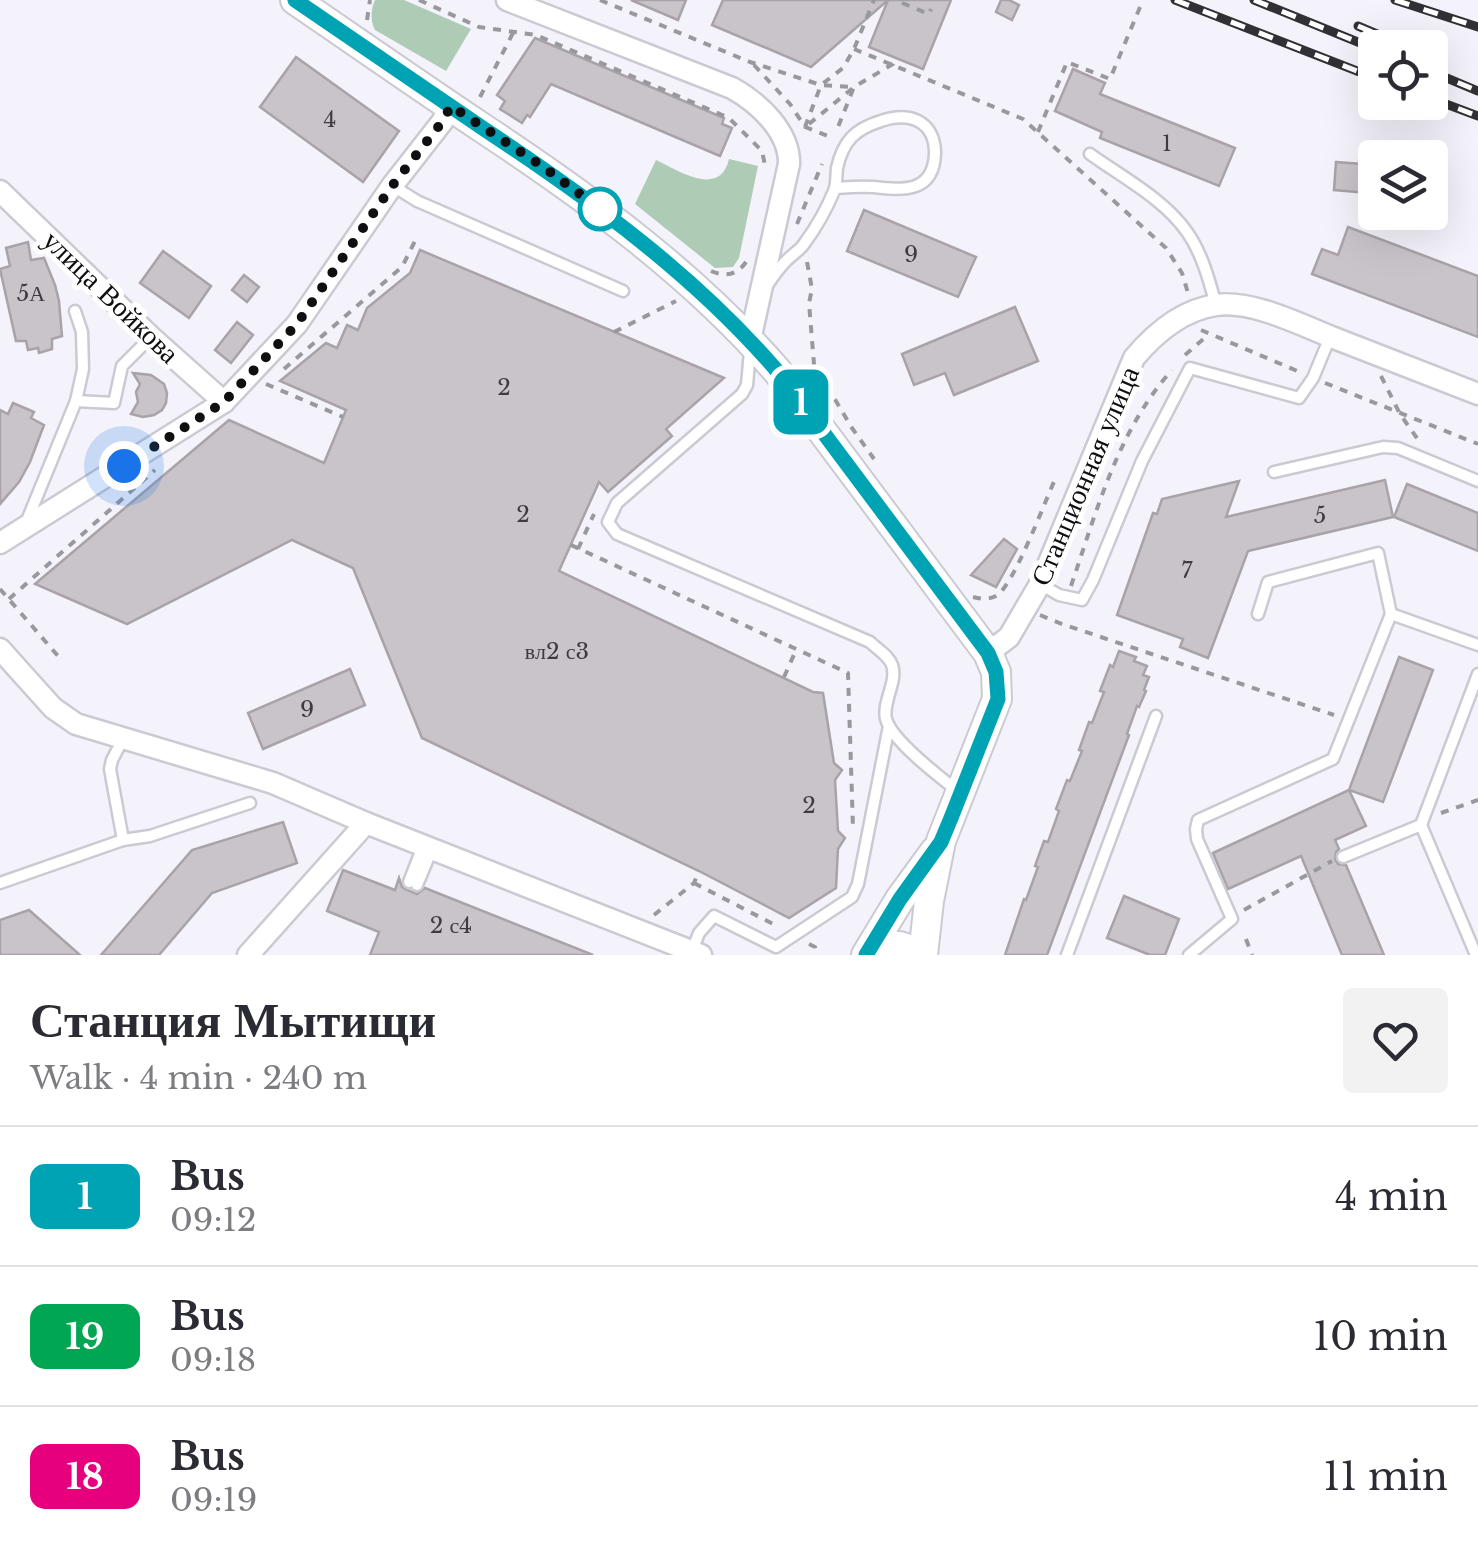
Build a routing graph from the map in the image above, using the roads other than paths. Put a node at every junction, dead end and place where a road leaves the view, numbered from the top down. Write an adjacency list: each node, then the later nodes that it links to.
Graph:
1 (295, 0): 3 (main road)
2 (507, 0): 10 (street)
3 (464, 103): 5 (street); 14 (main road)
4 (1090, 154): 9 (lane)
5 (392, 186): 8 (lane); 17 (street)
6 (836, 188): 6 (lane); 10 (lane)
7 (2, 196): 12 (street, улица Войкова)
8 (623, 290)
9 (1216, 305): 13 (street); 22 (street, Станционная улица)
10 (757, 307): 14 (street)
11 (75, 311): 16 (lane)
12 (151, 337): 16 (lane); 17 (street, улица Войкова)
13 (1330, 337): 15 (street); 22 (lane)
14 (750, 340): 27 (main road); 30 (lane)
15 (1478, 394)
16 (76, 401): 20 (lane)
17 (224, 402): 20 (street)
18 (1274, 472): 19 (lane)
19 (1478, 480)
20 (23, 530): 21 (street)
21 (0, 544)
22 (1040, 584): 27 (street, Станционная улица)
23 (1258, 614): 24 (lane)
24 (1390, 614): 25 (lane); 47 (lane)
25 (1478, 645)
26 (0, 649): 31 (street)
27 (988, 653): 32 (main road)
28 (1478, 674): 35 (lane)
29 (1156, 716): 46 (lane)
30 (888, 726): 32 (lane); 43 (lane)
31 (122, 739): 34 (street); 36 (lane)
32 (960, 793): 37 (main road)
33 (250, 802): 36 (lane)
34 (366, 822): 38 (street); 42 (street)
35 (1422, 823): 39 (lane); 48 (lane)
36 (123, 840): 40 (lane)
37 (941, 842): 44 (main road); 45 (main road)
38 (427, 847): 41 (lane); 43 (street)
39 (1343, 857)
40 (0, 883)
41 (413, 884)
42 (253, 953)
43 (696, 954)
44 (867, 955): 45 (main road)
45 (919, 955)
46 (1067, 955)
47 (1188, 955)
48 (1476, 955)

